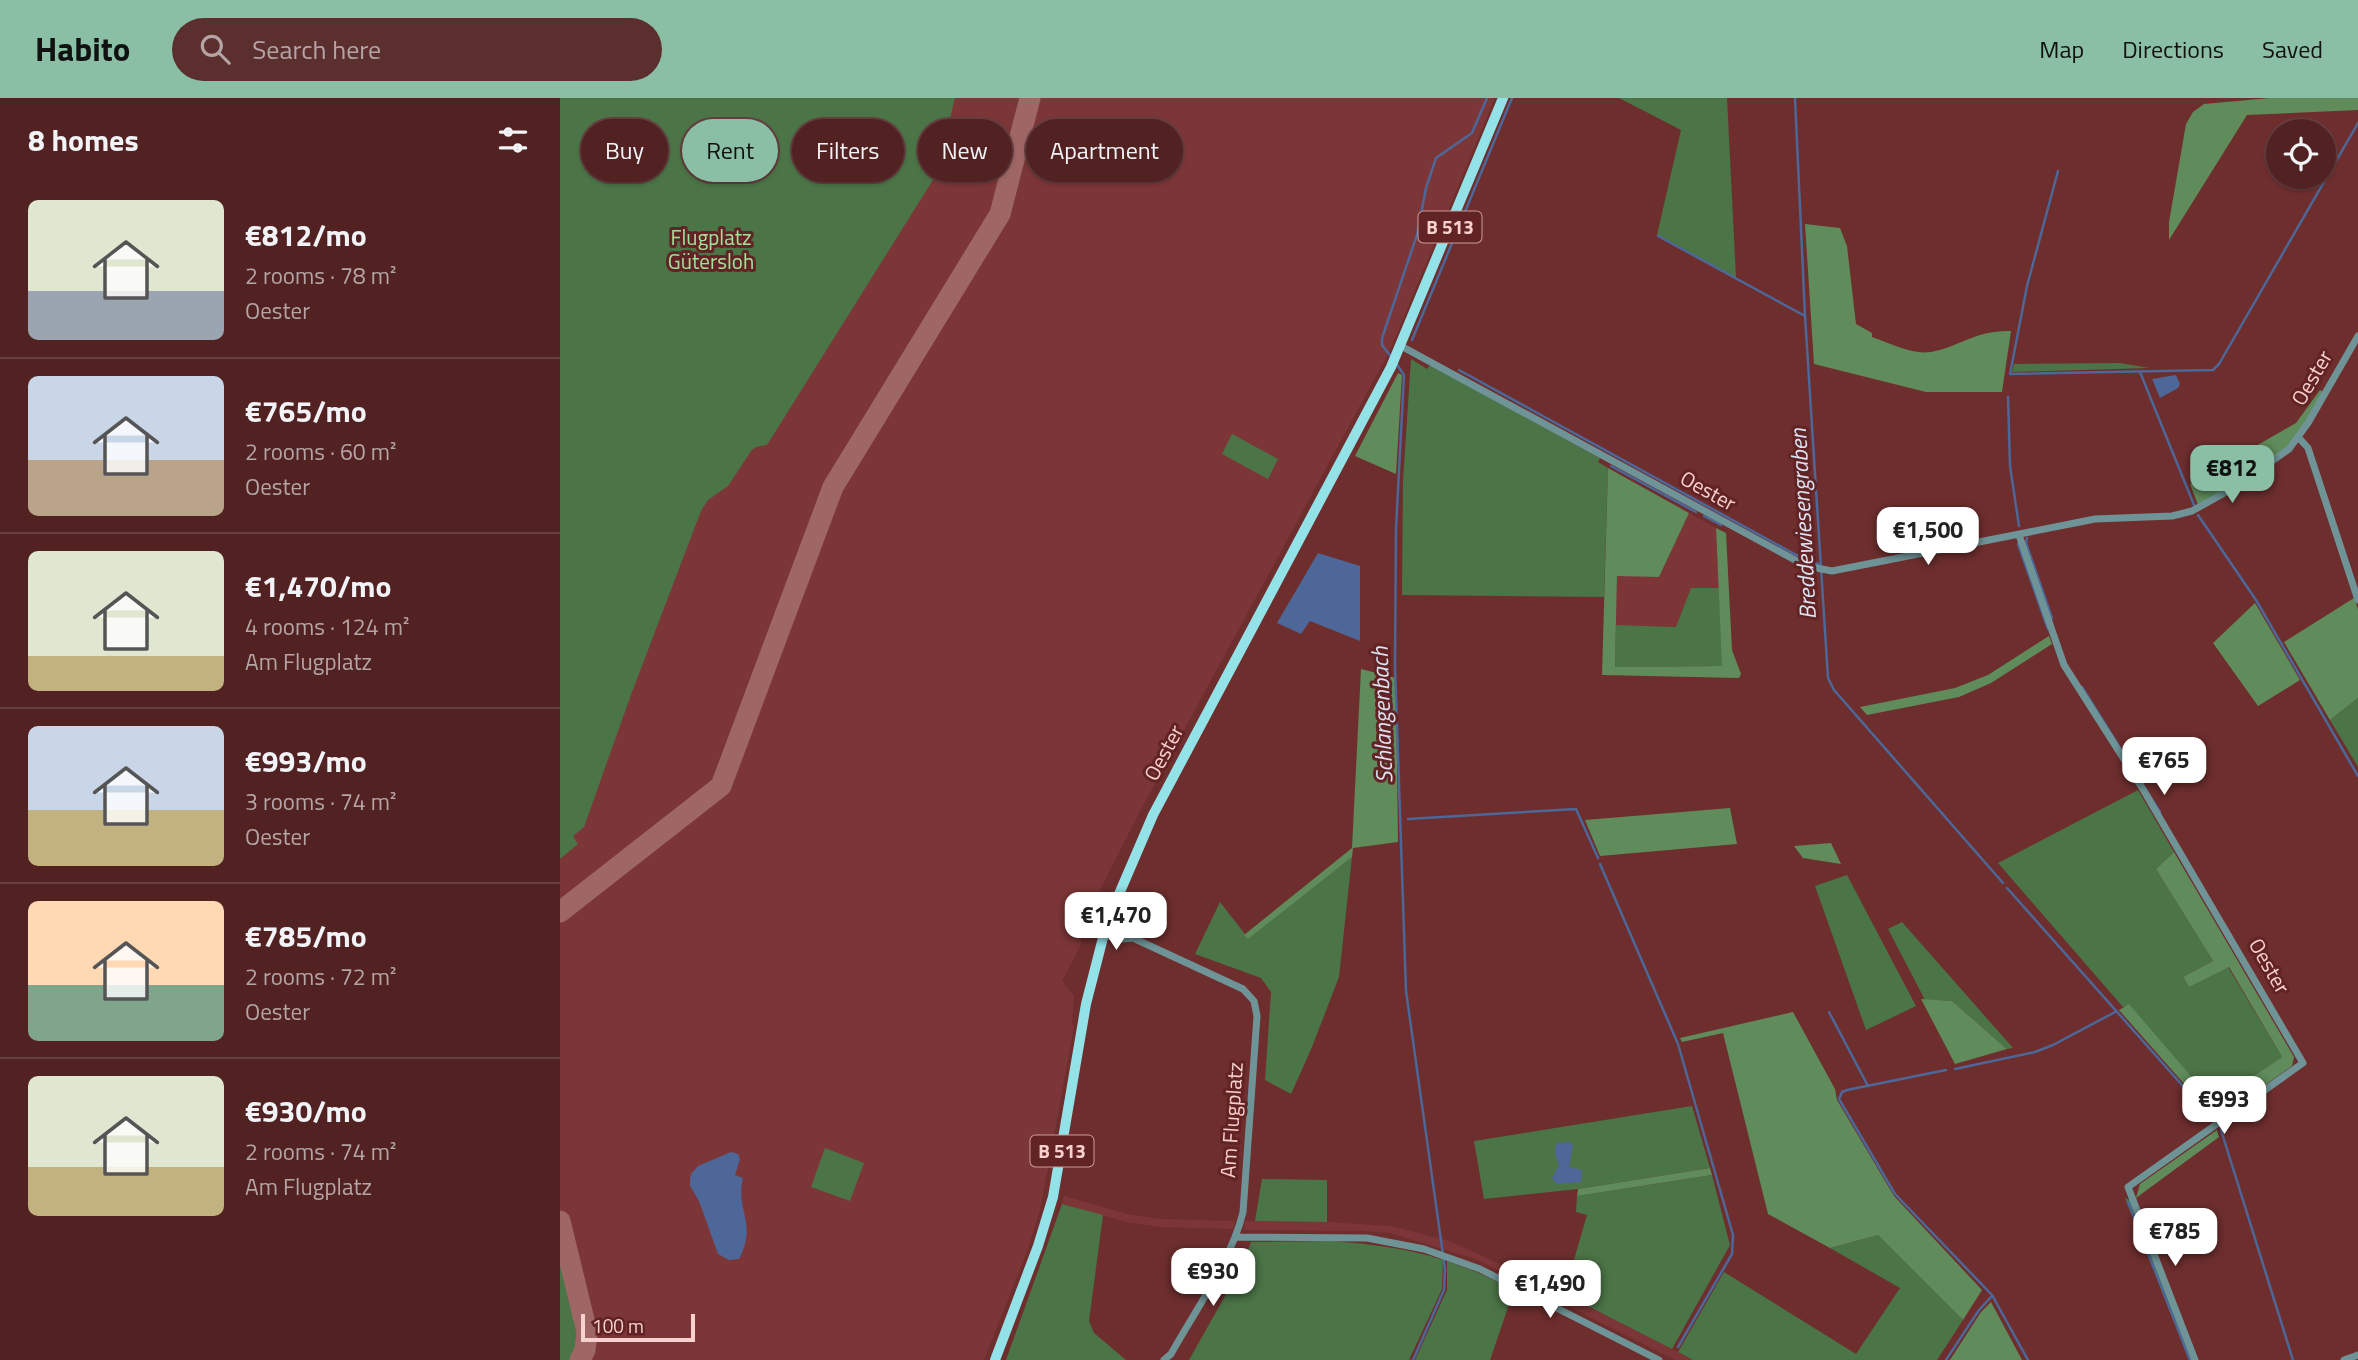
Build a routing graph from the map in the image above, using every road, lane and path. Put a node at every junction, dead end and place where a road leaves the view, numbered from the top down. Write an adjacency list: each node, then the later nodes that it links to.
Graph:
1 (1503, 98): 3 (main road, Oester / B 513)
2 (2358, 336): 4 (street, Oester)
3 (1399, 350): 5 (street, Oester); 7 (main road, Oester / B 513)
4 (2299, 438): 5 (street, Oester); 6 (street, Oester)
5 (2019, 535): 15 (street, Oester)
6 (2358, 600)
7 (1107, 922): 8 (main road, B 513); 9 (street, Am Flugplatz)
8 (1102, 935): 9 (street, Am Flugplatz); 12 (main road, B 513)
9 (1133, 938): 10 (street, Am Flugplatz)
10 (1236, 1237): 13 (street, Am Flugplatz); 14 (street)
11 (2358, 1355): 16 (street)
12 (995, 1360)
13 (1164, 1360)
14 (1659, 1360)
15 (2195, 1360)
16 (2344, 1360)

